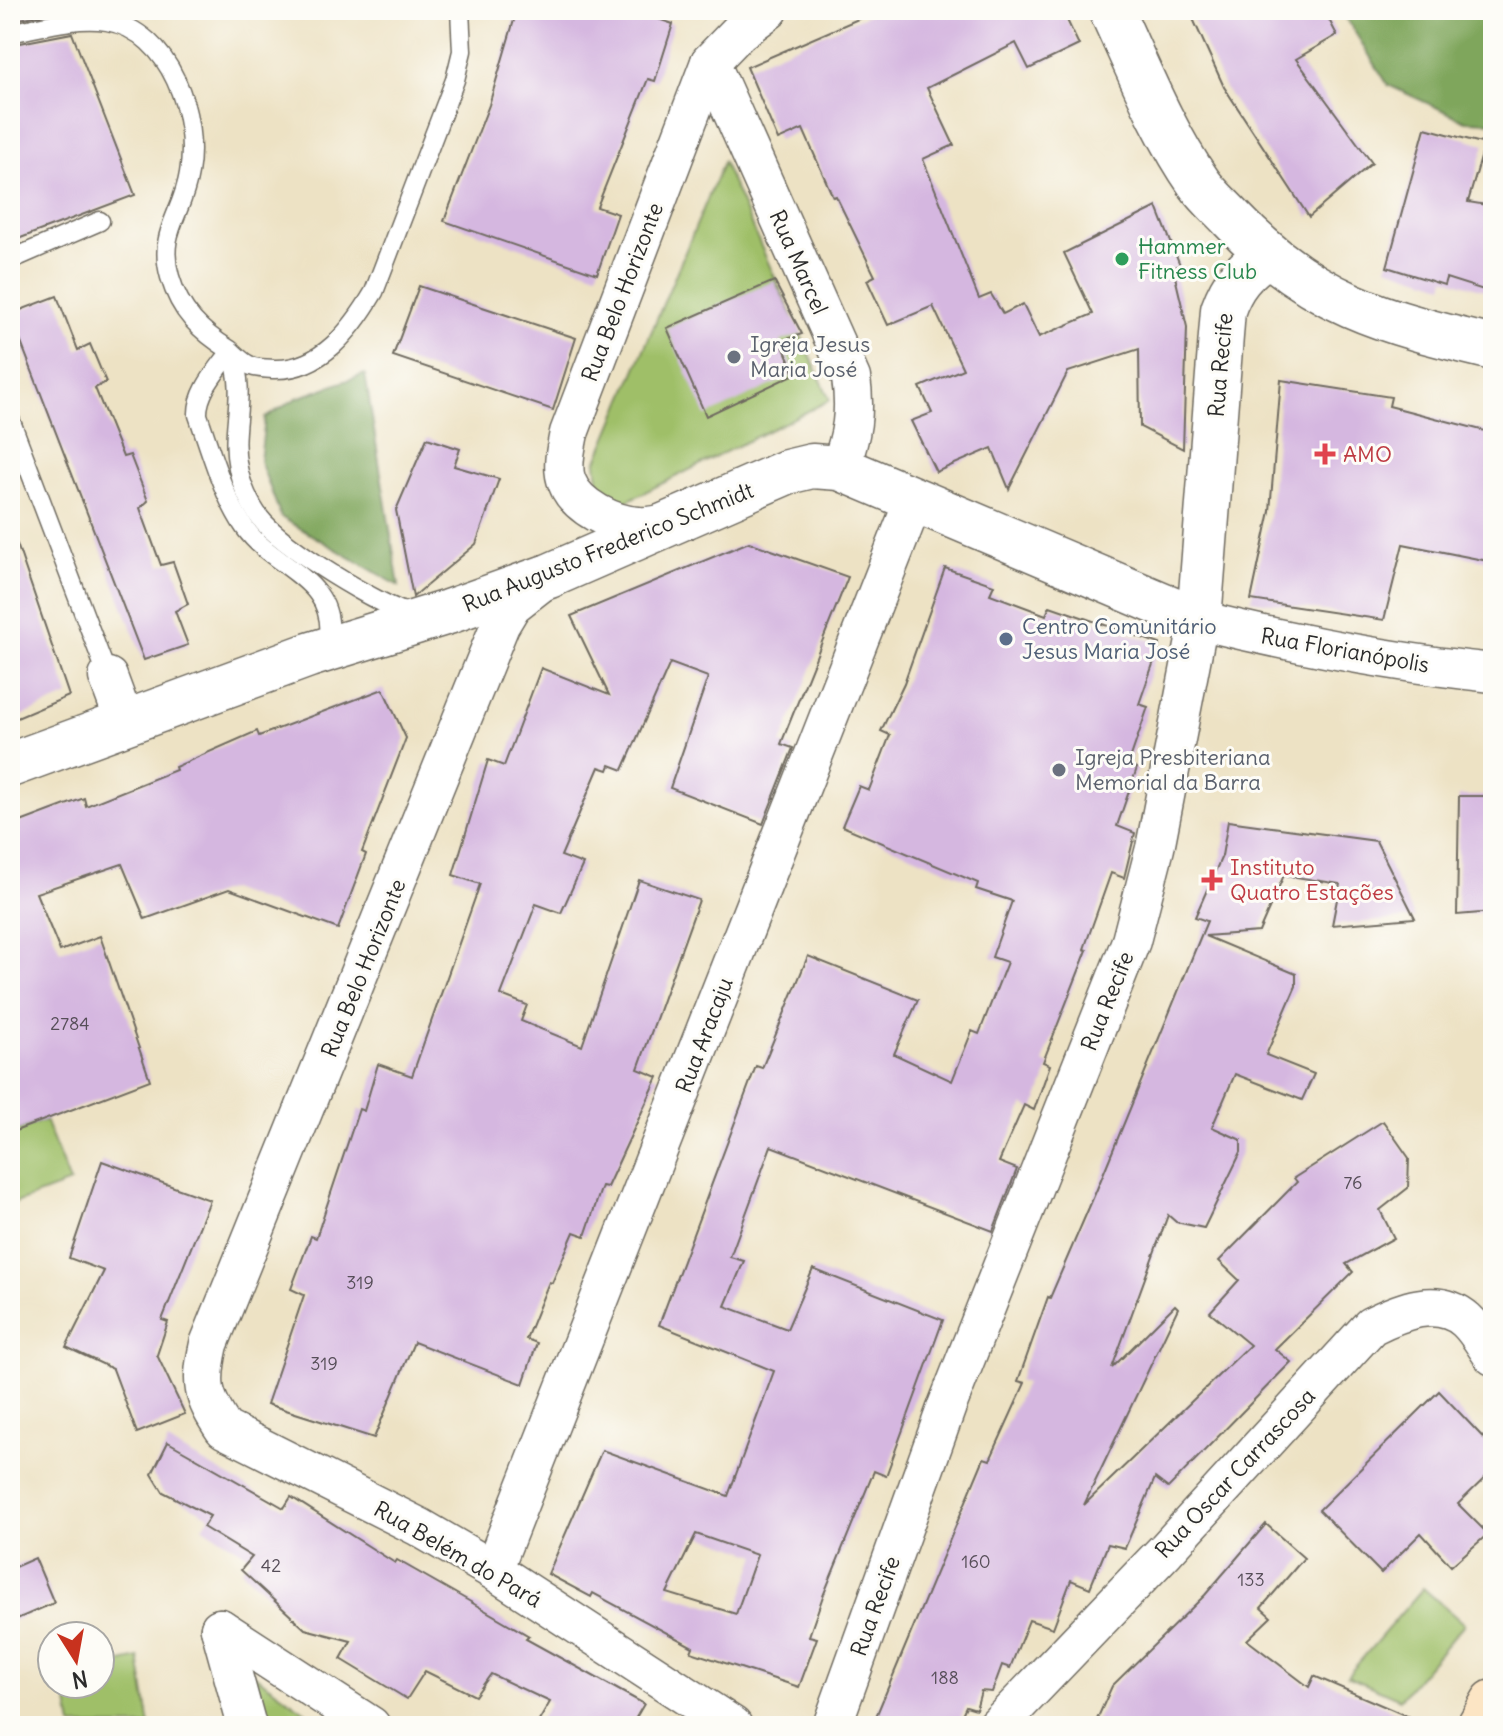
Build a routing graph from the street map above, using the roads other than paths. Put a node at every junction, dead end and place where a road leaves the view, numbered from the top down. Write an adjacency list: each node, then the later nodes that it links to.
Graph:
1 (460, 10): 10 (lane)
2 (769, 10): 5 (street, Rua Belo Horizonte)
3 (1111, 10): 7 (street)
4 (10, 33): 10 (lane)
5 (710, 62): 12 (street, Rua Marcel); 14 (street, Rua Belo Horizonte)
6 (100, 221): 8 (lane)
7 (1266, 255): 9 (street); 17 (street, Rua Recife)
8 (10, 260)
9 (1493, 348)
10 (231, 351): 16 (lane); 18 (lane)
11 (10, 419): 20 (lane)
12 (840, 468): 13 (street, Rua Augusto Frederico Schmidt); 14 (street, Rua Augusto Frederico Schmidt)
13 (914, 500): 17 (street, Rua Augusto Frederico Schmidt); 25 (street, Rua Aracaju)
14 (675, 523): 15 (street, Rua Augusto Frederico Schmidt)
15 (549, 576): 16 (street, Rua Augusto Frederico Schmidt); 24 (street, Rua Belo Horizonte)
16 (428, 618): 18 (street, Rua Augusto Frederico Schmidt)
17 (1199, 620): 19 (street, Rua Florianópolis); 30 (street, Rua Recife)
18 (309, 655): 21 (street, Rua Augusto Frederico Schmidt)
19 (1493, 673)
20 (108, 677): 21 (street)
21 (125, 723): 22 (street, Rua Augusto Frederico Schmidt)
22 (10, 765)
23 (1493, 1356): 31 (street, Rua Oscar Carrascosa)
24 (201, 1376): 25 (street, Rua Belém do Pará)
25 (493, 1570): 29 (street, Rua Belém do Pará)
26 (1493, 1702): 32 (main road)
27 (247, 1726): 28 (street)
28 (371, 1726)
29 (733, 1726)
30 (832, 1726)
31 (997, 1726)
32 (1479, 1726)

